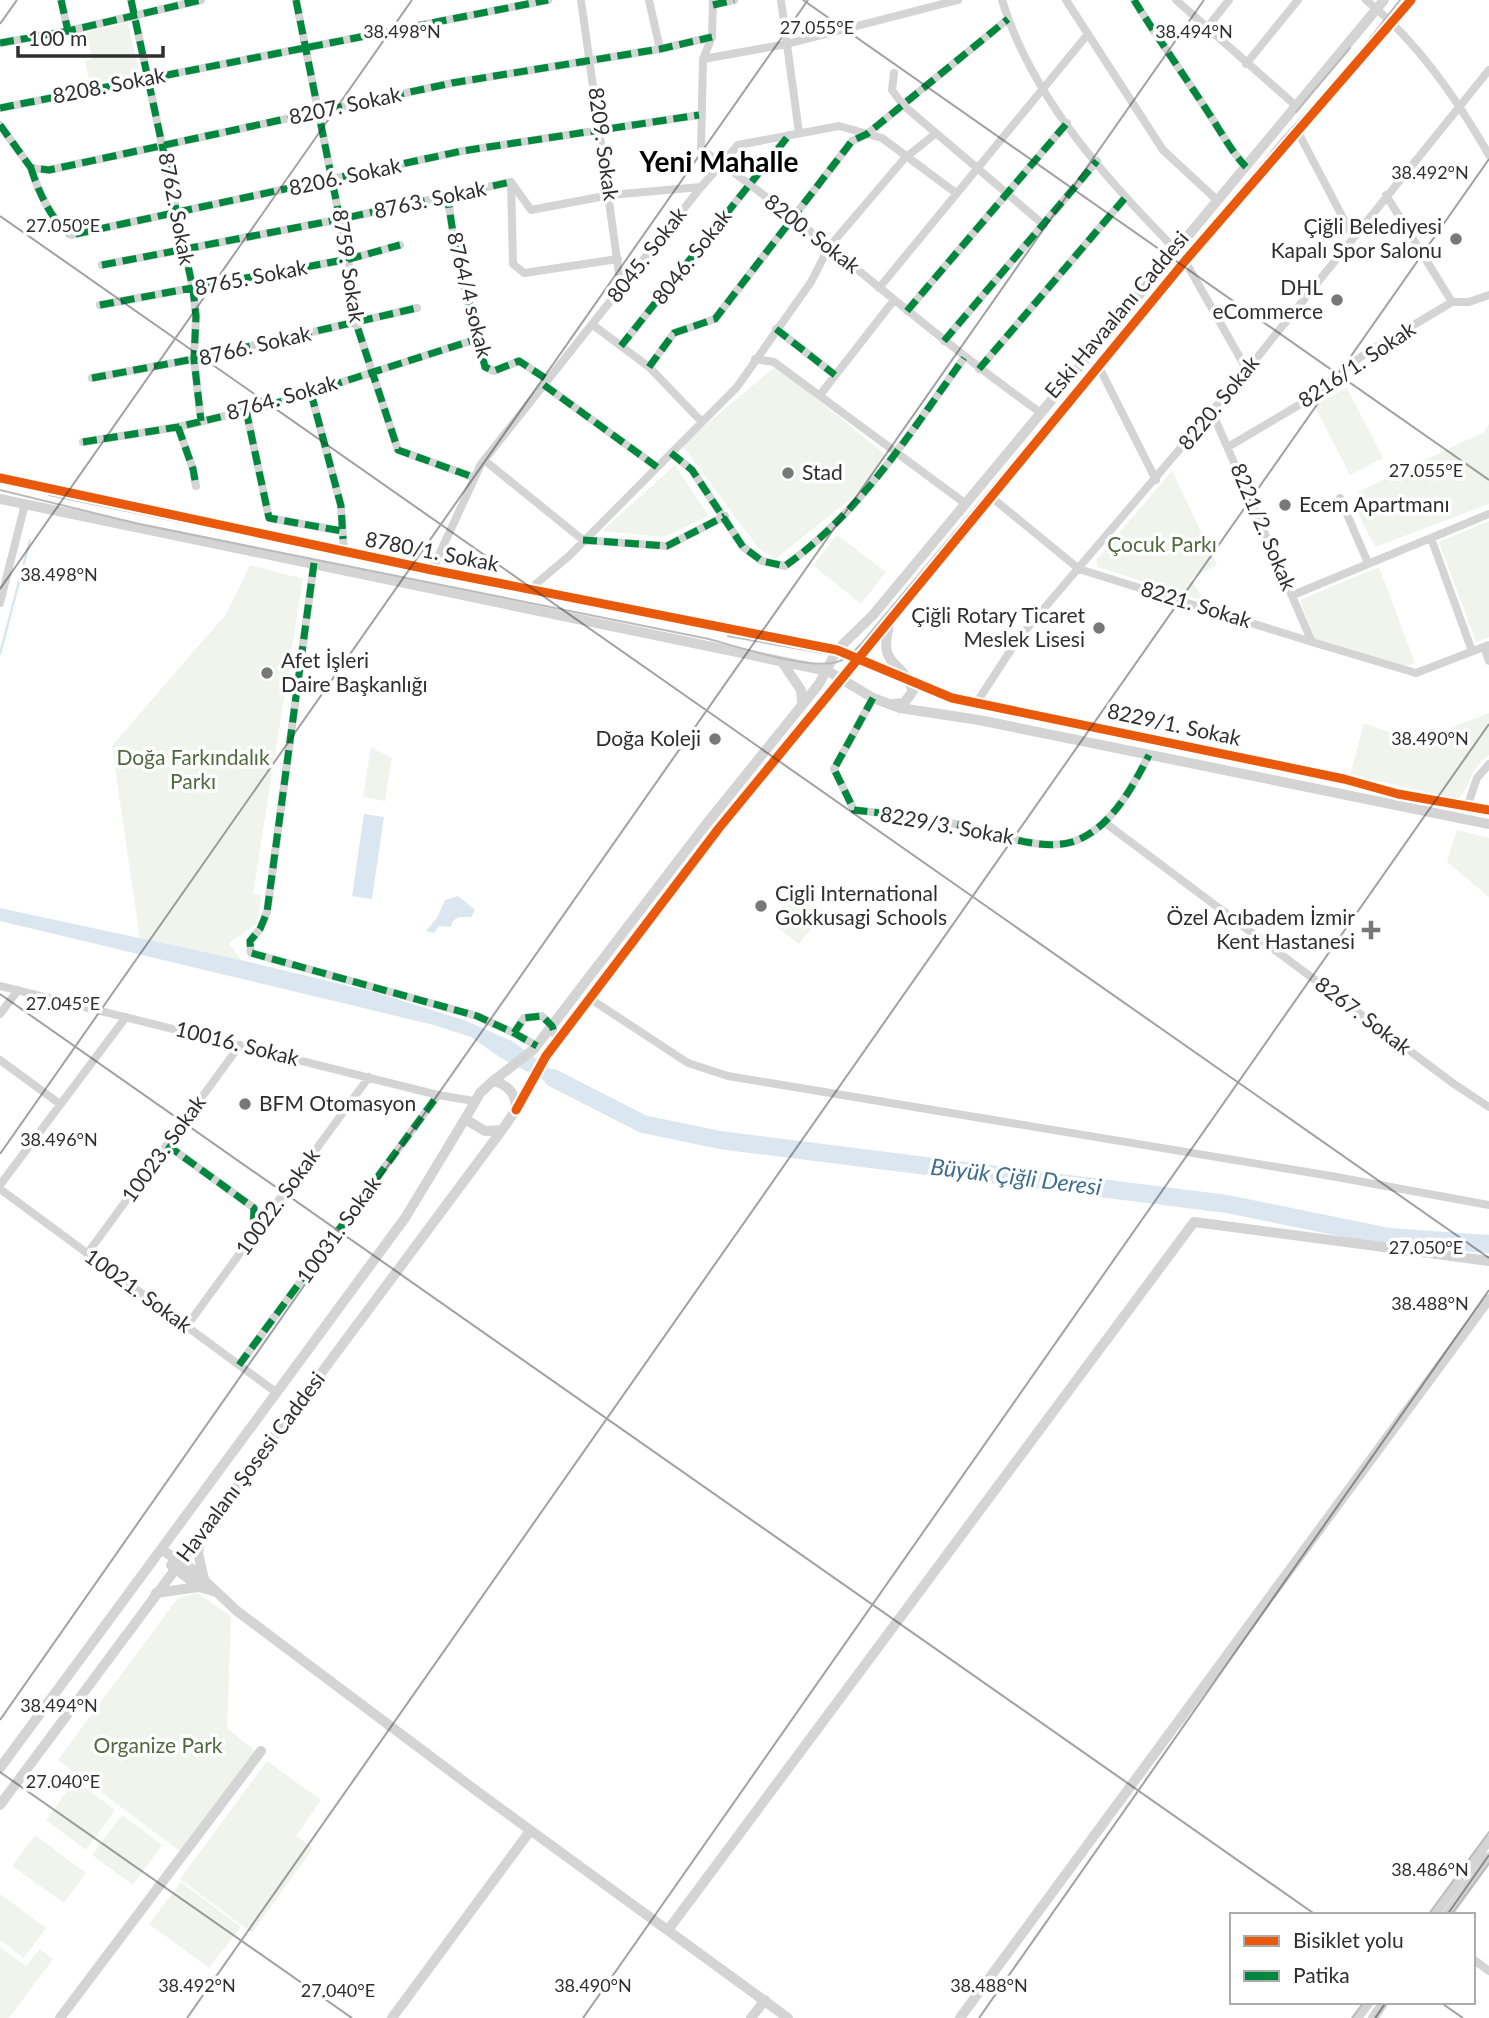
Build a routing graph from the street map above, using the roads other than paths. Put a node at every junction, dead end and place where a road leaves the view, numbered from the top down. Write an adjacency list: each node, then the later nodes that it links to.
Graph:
1 (61, 0): 25 (street)
2 (131, 0): 21 (street, 8762. Sokak)
3 (201, 0): 21 (street)
4 (296, 0): 31 (street, 8759. Sokak)
5 (548, 0): 31 (street, 8208. Sokak)
6 (581, 0): 33 (street, 8209. Sokak)
7 (649, 0): 30 (street)
8 (734, 0): 19 (street)
9 (781, 0): 29 (street)
10 (958, 0): 29 (street)
11 (1002, 0): 22 (street)
12 (1066, 0): 26 (street)
13 (1134, 0): 58 (street)
14 (1176, 0): 24 (street)
15 (1229, 0): 24 (street)
16 (1298, 0): 34 (street)
17 (1366, 0): 20 (street)
18 (1411, 0): 23 (street, Eski Havaalanı Caddesi)
19 (713, 3): 27 (street, 8200. Sokak)
20 (1381, 4): 23 (street); 41 (street, Eski Havaalanı Caddesi)
21 (134, 14): 25 (street); 37 (street, 8762. Sokak)
22 (1008, 19): 38 (street); 40 (street)
23 (1393, 23): 39 (street); 48 (street, Eski Havaalanı Caddesi)
24 (1206, 29): 34 (street)
25 (68, 31): 28 (street)
26 (1088, 34): 38 (street); 71 (street)
27 (712, 37): 30 (street, 8207. Sokak); 32 (street, 8200. Sokak)
28 (0, 43)
29 (787, 44): 32 (street); 49 (street)
30 (660, 49): 33 (street, 8207. Sokak)
31 (306, 50): 37 (street, 8208. Sokak); 43 (street, 8759. Sokak)
32 (703, 59): 44 (street, 8200. Sokak)
33 (591, 60): 43 (street, 8207. Sokak); 47 (street, 8209. Sokak)
34 (1246, 64): 41 (street)
35 (1489, 70): 39 (street, 8220. Sokak)
36 (894, 73): 40 (street)
37 (149, 78): 42 (street, 8208. Sokak); 53 (street, 8762. Sokak)
38 (1042, 89): 45 (street); 60 (street)
39 (1459, 103): 55 (street); 69 (street, 8220. Sokak)
40 (903, 105): 50 (street); 51 (street)
41 (1295, 105): 58 (street, Eski Havaalanı Caddesi)
42 (0, 108)
43 (317, 113): 53 (street, 8207. Sokak); 61 (street, 8759. Sokak)
44 (699, 115): 47 (street, 8206. Sokak); 57 (street, 8200. Sokak)
45 (1067, 123): 56 (street); 68 (street)
46 (0, 125): 59 (street)
47 (600, 131): 61 (street, 8206. Sokak); 67 (street, 8209. Sokak)
48 (1298, 132): 76 (street); 83 (street, Eski Havaalanı Caddesi)
49 (799, 133): 51 (street, 8045. Sokak); 52 (street, 8045. Sokak)
50 (936, 133): 54 (street); 60 (street)
51 (867, 134): 54 (street, 8045. Sokak); 73 (street)
52 (789, 135): 57 (street, 8045. Sokak); 63 (street, 8046. Sokak)
53 (163, 143): 59 (street, 8207. Sokak); 72 (street, 8762. Sokak)
54 (909, 155): 65 (street, 8045. Sokak); 78 (street)
55 (1489, 155)
56 (1097, 161): 70 (street); 75 (street)
57 (724, 165): 63 (street, 8200. Sokak); 64 (street, 8045. Sokak)
58 (1246, 167): 71 (street, Eski Havaalanı Caddesi)
59 (31, 168): 72 (street, 8206. Sokak)
60 (977, 168): 65 (street); 68 (street)
61 (332, 179): 72 (street, 8206. Sokak); 74 (street, 8759. Sokak)
62 (511, 182): 66 (street, 8763. Sokak); 67 (street); 82 (street)
63 (749, 185): 73 (street, 8200. Sokak); 99 (street, 8046. Sokak)
64 (701, 187): 67 (street); 85 (street, 8045. Sokak)
65 (956, 193): 86 (street)
66 (447, 194): 74 (street, 8763. Sokak); 97 (street, 8764/4 sokak)
67 (610, 195): 82 (street, 8209. Sokak)
68 (1007, 195): 75 (street); 93 (street)
69 (1386, 195): 76 (street, 8220. Sokak); 90 (street)
70 (1125, 198): 80 (street); 105 (street)
71 (1218, 201): 80 (street, Eski Havaalanı Caddesi)
72 (177, 214): 79 (street, 8762. Sokak)
73 (791, 217): 78 (street, 8200. Sokak); 104 (street)
74 (341, 219): 79 (street, 8763. Sokak); 81 (street, 8759. Sokak)
75 (1044, 225): 98 (street)
76 (1353, 237): 107 (street, 8220. Sokak)
77 (400, 246): 81 (street, 8765. Sokak)
78 (830, 247): 86 (street, 8200. Sokak); 96 (street)
79 (184, 249): 84 (street, 8763. Sokak); 87 (street, 8762. Sokak)
80 (1176, 250): 115 (street, Eski Havaalanı Caddesi)
81 (349, 259): 87 (street, 8765. Sokak); 94 (street, 8759. Sokak)
82 (618, 259): 85 (street, 8209. Sokak)
83 (1185, 261): 103 (street, Eski Havaalanı Caddesi); 107 (street)
84 (102, 265)
85 (621, 288): 95 (street, 8045. Sokak)
86 (879, 288): 89 (street, 8200. Sokak)
87 (193, 289): 91 (street, 8765. Sokak); 101 (street, 8762. Sokak)
88 (1489, 295): 90 (street, 8216/1. Sokak)
89 (894, 300): 93 (street, 8200. Sokak); 108 (street)
90 (1452, 302): 120 (street, 8216/1. Sokak)
91 (100, 306)
92 (417, 308): 94 (street, 8766. Sokak)
93 (907, 311): 98 (street, 8200. Sokak)
94 (356, 323): 101 (street, 8766. Sokak); 106 (street, 8759. Sokak)
95 (593, 325): 99 (street); 110 (street, 8045. Sokak)
96 (776, 329): 102 (street); 108 (street)
97 (477, 339): 106 (street, 8764. Sokak); 110 (street, 8764/4 sokak)
98 (944, 341): 100 (street, 8200. Sokak)
99 (621, 346): 104 (street)
100 (964, 358): 105 (street, 8200. Sokak); 121 (street)
101 (194, 359): 109 (street, 8766. Sokak); 116 (street, 8762. Sokak)
102 (755, 359): 112 (street); 117 (street)
103 (1098, 365): 127 (street); 130 (street, Eski Havaalanı Caddesi)
104 (649, 367): 117 (street)
105 (979, 369): 115 (street, 8200. Sokak)
106 (371, 370): 111 (street, 8764. Sokak); 125 (street, 8759. Sokak)
107 (1247, 370): 114 (street, 8220. Sokak)
108 (835, 375): 112 (street)
109 (92, 378)
110 (546, 382): 123 (street, 8045. Sokak); 124 (street)
111 (311, 393): 113 (street, 8764. Sokak); 137 (street)
112 (820, 395): 121 (street)
113 (246, 410): 116 (street, 8764. Sokak); 137 (street)
114 (1212, 412): 120 (street, 8221/2. Sokak); 127 (street, 8220. Sokak)
115 (1041, 413): 133 (street, Eski Havaalanı Caddesi)
116 (201, 421): 118 (street, 8764. Sokak)
117 (702, 422): 122 (street)
118 (178, 427): 119 (street, 8764. Sokak); 129 (street)
119 (83, 442)
120 (1228, 447): 146 (street, 8221/2. Sokak)
121 (895, 451): 133 (street); 136 (street)
122 (671, 453): 124 (street); 136 (street)
123 (484, 460): 125 (street, 8045. Sokak); 139 (street)
124 (657, 467): 139 (street)
125 (473, 477): 144 (street, 8045. Sokak)
126 (0, 478): 128 (street, 8780/1. Sokak)
127 (1156, 480): 143 (street, 8220. Sokak)
128 (40, 486): 134 (street); 140 (street, 8780/1. Sokak)
129 (196, 486)
130 (990, 496): 143 (street); 148 (street, Eski Havaalanı Caddesi)
131 (1340, 498): 142 (street)
132 (0, 499): 134 (street)
133 (966, 504): 151 (street, Eski Havaalanı Caddesi)
134 (30, 505): 141 (street, 8229/1. Sokak); 147 (street)
135 (1489, 514): 138 (street)
136 (726, 516): 139 (street)
137 (342, 531): 140 (street)
138 (1431, 538): 142 (street); 152 (street)
139 (583, 540): 145 (street)
140 (344, 552): 144 (street, 8780/1. Sokak)
141 (314, 563): 155 (street, 8229/1. Sokak); 175 (street)
142 (1368, 563): 146 (street)
143 (1079, 569): 149 (street, 8221. Sokak); 160 (street, 8220. Sokak)
144 (432, 570): 145 (street, 8780/1. Sokak)
145 (530, 589): 151 (street, 8780/1. Sokak)
146 (1293, 595): 149 (street, 8221/2. Sokak)
147 (0, 603)
148 (891, 617): 153 (street, Eski Havaalanı Caddesi); 158 (street)
149 (1312, 642): 152 (street, 8221. Sokak)
150 (1487, 646): 152 (street, 8221. Sokak); 154 (street)
151 (837, 650): 153 (street, 8780/1. Sokak); 156 (street, Eski Havaalanı Caddesi)
152 (1472, 652)
153 (857, 660): 157 (street, Eski Havaalanı Caddesi); 158 (street, 8229/1. Sokak)
154 (1489, 661)
155 (782, 662): 156 (street, 8229/1. Sokak); 161 (street)
156 (828, 671): 157 (street, 8229/1. Sokak); 161 (street, Eski Havaalanı Caddesi)
157 (843, 678): 159 (street, 8229/1. Sokak); 171 (street, Eski Havaalanı Caddesi)
158 (909, 681): 160 (street, 8229/1. Sokak); 162 (street)
159 (873, 698): 162 (street, 8229/1. Sokak); 167 (street, 8229/3. Sokak)
160 (977, 702): 165 (street, 8229/1. Sokak)
161 (802, 704): 174 (street, Eski Havaalanı Caddesi)
162 (891, 704): 163 (street, 8229/1. Sokak)
163 (1149, 755): 167 (street, 8229/3. Sokak); 168 (street, 8229/1. Sokak)
164 (1489, 764): 165 (street)
165 (1467, 807): 166 (street, 8229/1. Sokak)
166 (1489, 810)
167 (1104, 822): 185 (street, 8267. Sokak)
168 (1489, 824)
169 (0, 986): 170 (street, 10016. Sokak)
170 (18, 990): 172 (street); 173 (street, 10016. Sokak)
171 (589, 998): 176 (street, Eski Havaalanı Caddesi); 191 (street)
172 (0, 1014)
173 (126, 1017): 177 (street, 10016. Sokak); 184 (street)
174 (552, 1026): 175 (street); 176 (street); 178 (street, Eski Havaalanı Caddesi)
175 (514, 1033): 178 (street)
176 (557, 1041): 186 (street, Eski Havaalanı Caddesi)
177 (240, 1045): 180 (street, 10016. Sokak); 189 (street, 10023. Sokak)
178 (535, 1047): 181 (street, Eski Havaalanı Caddesi)
179 (0, 1060): 184 (street)
180 (369, 1077): 182 (street, 10016. Sokak); 192 (street, 10022. Sokak)
181 (493, 1081): 183 (street); 186 (street)
182 (438, 1095): 183 (street, 10016. Sokak); 197 (street, 10031. Sokak)
183 (474, 1101): 187 (street)
184 (60, 1104): 190 (street)
185 (1489, 1107)
186 (516, 1110): 188 (street)
187 (465, 1119): 188 (street); 198 (street, Havaalanı Şosesi Caddesi)
188 (502, 1129): 199 (street, Havaalanı Şosesi Caddesi)
189 (167, 1145): 192 (street); 193 (street, 10023. Sokak)
190 (0, 1187): 193 (street, 10021. Sokak)
191 (1489, 1205)
192 (253, 1236): 196 (street, 10022. Sokak)
193 (87, 1254): 196 (street, 10021. Sokak)
194 (1489, 1261): 212 (street)
195 (1489, 1299): 220 (street)
196 (186, 1327): 197 (street, 10021. Sokak)
197 (239, 1365): 198 (street, 10021. Sokak)
198 (277, 1393): 200 (street, Havaalanı Şosesi Caddesi)
199 (202, 1533): 201 (street, Havaalanı Şosesi Caddesi); 202 (street)
200 (162, 1550): 201 (street); 205 (street, Havaalanı Şosesi Caddesi)
201 (177, 1565): 202 (street); 203 (street, Havaalanı Şosesi Caddesi)
202 (201, 1583): 203 (street); 207 (street)
203 (156, 1592): 206 (street, Havaalanı Şosesi Caddesi)
204 (261, 1751): 213 (street)
205 (0, 1768)
206 (0, 1805)
207 (530, 1830): 212 (street); 217 (street)
208 (1489, 1840): 210 (street)
209 (1489, 1857): 211 (street)
210 (1435, 1913)
211 (1448, 1913)
212 (668, 1930): 214 (street)
213 (101, 1967): 215 (street); 216 (street)
214 (765, 2000): 218 (street); 219 (street)
215 (61, 2018)
216 (68, 2018)
217 (392, 2018)
218 (751, 2018)
219 (788, 2018)
220 (960, 2018)

